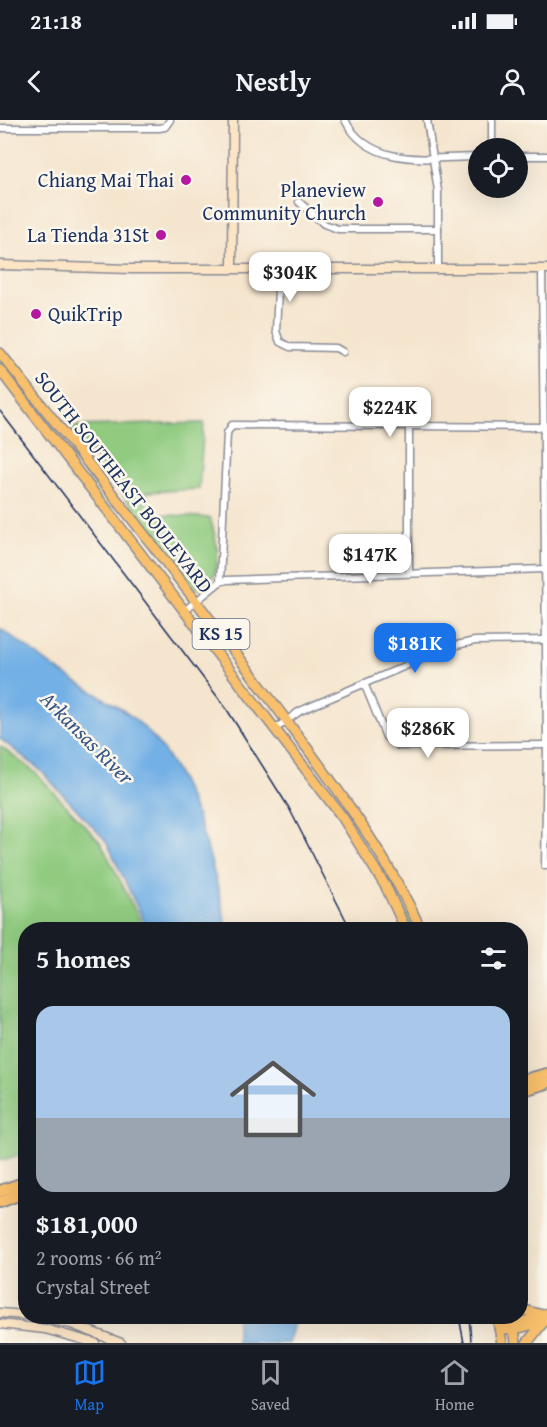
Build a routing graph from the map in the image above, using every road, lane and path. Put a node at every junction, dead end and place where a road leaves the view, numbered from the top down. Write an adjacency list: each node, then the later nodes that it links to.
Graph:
1 (170, 120): 6 (street)
2 (233, 120): 15 (street)
3 (345, 120): 10 (street)
4 (427, 120): 10 (street)
5 (492, 120): 7 (street)
6 (0, 128)
7 (492, 138)
8 (528, 156): 9 (street)
9 (547, 156)
10 (432, 157): 11 (street); 13 (street)
11 (468, 157)
12 (299, 202): 13 (street)
13 (438, 229): 17 (street)
14 (1, 266): 15 (street)
15 (232, 268): 16 (street)
16 (279, 269): 17 (street); 19 (street)
17 (438, 269): 18 (street)
18 (544, 269): 25 (street)
19 (280, 342): 20 (street); 21 (street)
20 (274, 347)
21 (344, 352)
22 (0, 353): 29 (main road, SOUTH SOUTHEAST BOULEVARD / KS 15)
23 (0, 370): 30 (main road, SOUTH SOUTHEAST BOULEVARD / KS 15)
24 (409, 426): 25 (street); 27 (street); 28 (street)
25 (544, 427): 26 (street)
26 (545, 569): 27 (street); 31 (street)
27 (409, 572): 28 (street)
28 (220, 582): 29 (street)
29 (196, 603): 30 (street); 33 (main road, SOUTH SOUTHEAST BOULEVARD / KS 15)
30 (184, 611): 34 (main road, SOUTH SOUTHEAST BOULEVARD / KS 15)
31 (546, 640): 32 (street); 35 (street)
32 (364, 683): 33 (street); 35 (street)
33 (286, 720): 34 (street); 38 (main road, SOUTH SOUTHEAST BOULEVARD / KS 15)
34 (275, 729): 37 (main road, SOUTH SOUTHEAST BOULEVARD / KS 15)
35 (547, 745): 36 (street)
36 (545, 866)
37 (402, 922)
38 (417, 922)
39 (547, 1074): 40 (highway)
40 (528, 1079)
41 (547, 1083): 42 (highway)
42 (528, 1089)
43 (547, 1090): 44 (highway)
44 (528, 1094)
45 (18, 1185): 46 (highway)
46 (0, 1191)
47 (18, 1195): 48 (highway)
48 (0, 1202)
49 (528, 1313): 52 (main road)
50 (0, 1314): 51 (street)
51 (18, 1315)
52 (545, 1318): 53 (main road); 63 (main road)
53 (528, 1321)
54 (0, 1324): 59 (street)
55 (71, 1324): 60 (street)
56 (498, 1324): 58 (main road)
57 (513, 1324): 58 (main road); 62 (main road)
58 (500, 1331): 61 (main road)
59 (95, 1343)
60 (120, 1343)
61 (502, 1343)
62 (516, 1343)
63 (526, 1343)

